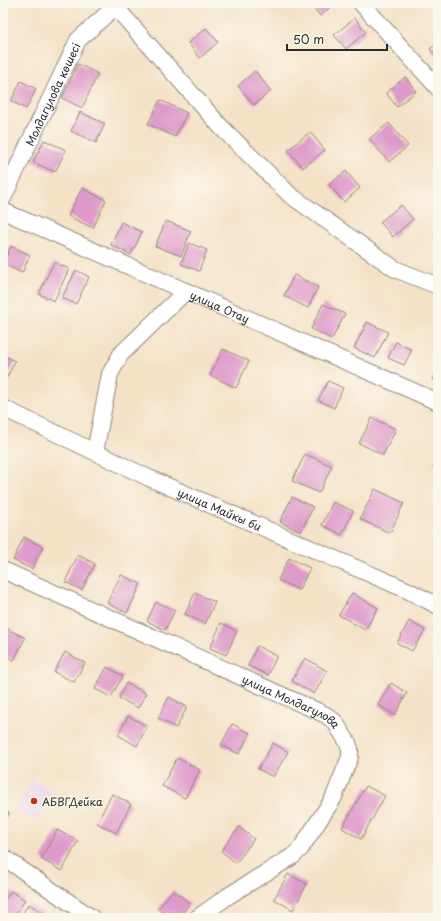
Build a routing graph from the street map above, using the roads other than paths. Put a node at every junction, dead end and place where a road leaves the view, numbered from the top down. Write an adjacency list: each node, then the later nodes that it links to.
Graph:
1 (361, 3): 3 (street)
2 (115, 4): 4 (street, Молдагулова көшесі); 6 (street)
3 (438, 88)
4 (3, 198)
5 (3, 211): 7 (street, улица Отау)
6 (438, 286)
7 (186, 291): 8 (street, улица Отау); 10 (street)
8 (438, 402)
9 (3, 408): 10 (street, улица Майкы би)
10 (95, 452): 12 (street, улица Майкы би)
11 (3, 570): 15 (street, улица Молдагулова)
12 (438, 606)
13 (3, 857): 14 (street)
14 (92, 918)
15 (197, 918)

